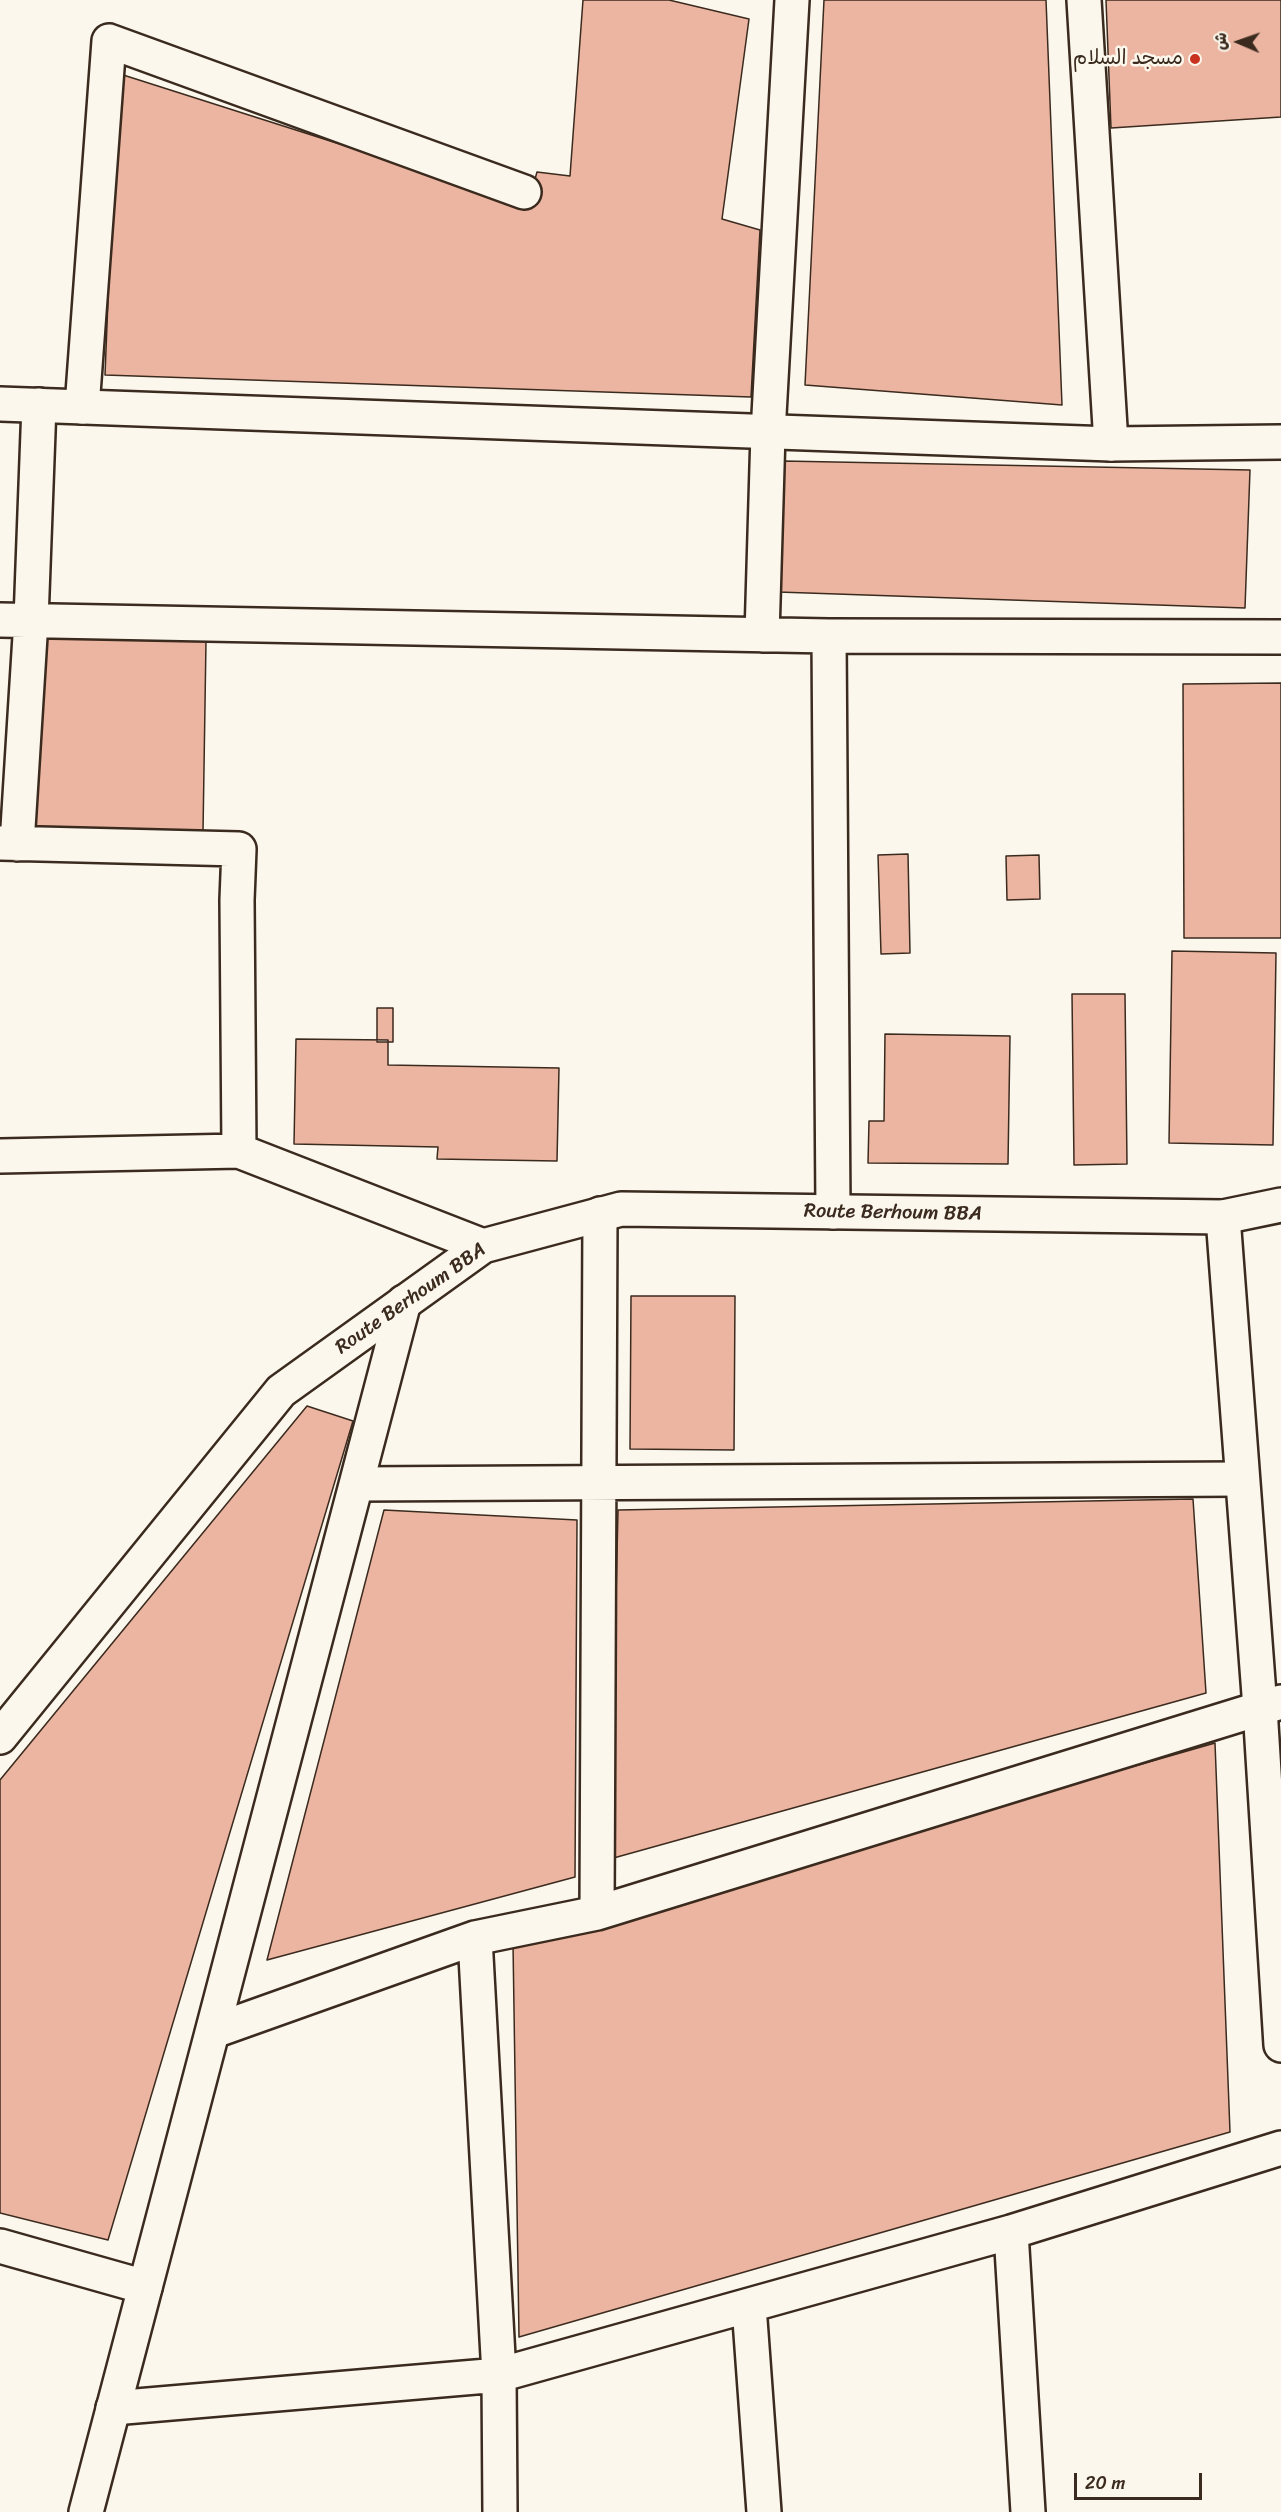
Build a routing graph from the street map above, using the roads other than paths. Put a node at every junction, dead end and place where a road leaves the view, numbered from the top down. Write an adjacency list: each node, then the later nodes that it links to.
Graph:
1 (1084, 0): 9 (street)
2 (788, 1): 7 (street)
3 (524, 192): 6 (street)
4 (0, 404): 5 (street)
5 (39, 405): 6 (street); 10 (street)
6 (82, 407): 7 (street)
7 (768, 433): 9 (street); 11 (street)
8 (1281, 442): 9 (street)
9 (1111, 444)
10 (16, 620): 11 (street); 14 (street)
11 (762, 635): 12 (street)
12 (829, 636): 13 (street); 18 (street)
13 (1281, 637)
14 (8, 844): 15 (street)
15 (239, 1151): 16 (street); 21 (street)
16 (0, 1156)
17 (1281, 1205): 20 (street, Route Berhoum BBA)
18 (833, 1212): 19 (street, Route Berhoum BBA); 20 (street, Route Berhoum BBA)
19 (600, 1214): 21 (street, Route Berhoum BBA); 24 (street)
20 (1223, 1217): 23 (street)
21 (483, 1246): 22 (street, Route Berhoum BBA)
22 (405, 1302): 25 (street); 27 (street, Route Berhoum BBA)
23 (1241, 1479): 24 (street); 26 (street)
24 (598, 1483): 25 (street); 28 (street)
25 (357, 1484): 30 (street)
26 (1270, 1705): 28 (street); 31 (street)
27 (0, 1737)
28 (597, 1913): 29 (street)
29 (475, 1938): 30 (street); 37 (street)
30 (214, 2031): 35 (street)
31 (1281, 2044)
32 (1281, 2148): 33 (street)
33 (1011, 2232): 36 (street); 42 (street)
34 (0, 2246): 35 (street)
35 (145, 2287): 38 (street)
36 (749, 2306): 37 (street); 41 (street)
37 (499, 2375): 38 (street); 40 (street)
38 (113, 2408): 39 (street)
39 (86, 2512)
40 (500, 2512)
41 (764, 2512)
42 (1028, 2512)

